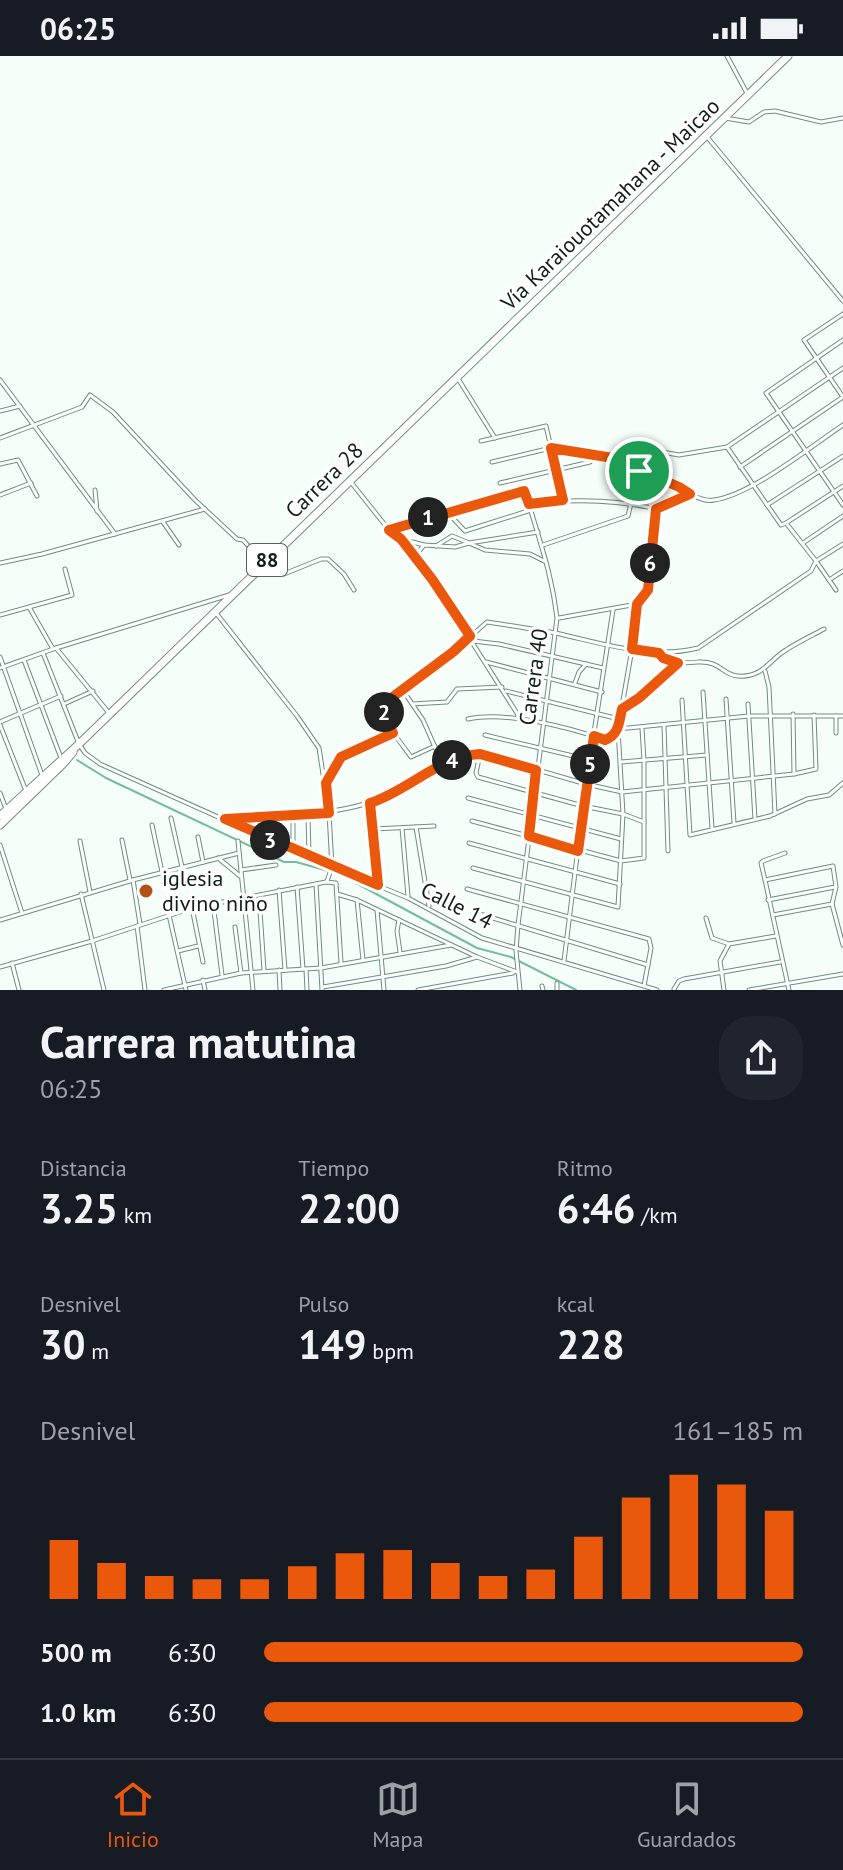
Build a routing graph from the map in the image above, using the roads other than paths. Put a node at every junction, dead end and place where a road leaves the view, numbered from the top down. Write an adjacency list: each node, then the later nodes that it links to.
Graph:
1 (727, 56): 3 (street)
2 (788, 56): 3 (highway, Vía Karaiouotamahana - Maicao / 88)
3 (748, 95): 4 (highway, Vía Karaiouotamahana - Maicao / 88)
4 (725, 118): 5 (street); 6 (highway, Vía Karaiouotamahana - Maicao / 88)
5 (843, 118)
6 (707, 136): 7 (street); 12 (highway, Vía Karaiouotamahana - Maicao / 88)
7 (843, 301)
8 (843, 314): 10 (street)
9 (843, 340): 10 (street)
10 (817, 358): 13 (street); 19 (street)
11 (843, 368): 13 (street)
12 (457, 377): 24 (street); 37 (highway, Carrera 28 / 88)
13 (830, 377): 19 (street); 22 (street)
14 (0, 380): 15 (street)
15 (6, 388): 16 (street); 17 (street)
16 (0, 390)
17 (20, 406): 18 (street); 21 (street)
18 (0, 411)
19 (779, 412): 22 (street); 26 (street)
20 (843, 425): 28 (street)
21 (35, 427): 23 (street); 47 (street); 56 (street)
22 (792, 431): 28 (street); 34 (street)
23 (0, 438)
24 (495, 438): 25 (street); 27 (street)
25 (481, 441)
26 (727, 447): 30 (street); 34 (street)
27 (551, 448): 30 (street); 31 (street); 35 (street)
28 (805, 450): 36 (street); 40 (street)
29 (843, 456): 36 (street)
30 (613, 458): 44 (street)
31 (492, 462)
32 (590, 462): 35 (street)
33 (0, 464): 38 (street)
34 (740, 467): 40 (street)
35 (556, 470): 39 (street); 48 (street)
36 (820, 472): 43 (street); 51 (street)
37 (350, 481): 62 (street); 74 (highway, Carrera 28 / 88)
38 (31, 483): 45 (street); 46 (street)
39 (500, 483)
40 (753, 485): 44 (street); 51 (street)
41 (843, 486): 43 (street)
42 (95, 490): 56 (street)
43 (834, 492): 52 (street); 61 (street)
44 (690, 494): 54 (street)
45 (0, 495)
46 (37, 496)
47 (195, 500): 53 (street); 57 (street)
48 (563, 500): 49 (street); 50 (street)
49 (631, 503): 54 (street); 71 (street)
50 (529, 504): 55 (street, Carrera 40); 58 (street)
51 (767, 505): 61 (street)
52 (843, 505)
53 (205, 509): 57 (street); 74 (street)
54 (656, 509): 84 (street)
55 (531, 510): 58 (street); 63 (street, Carrera 40)
56 (97, 511): 64 (street)
57 (194, 511): 60 (street)
58 (446, 511): 62 (street)
59 (843, 516): 67 (street)
60 (163, 521): 64 (street); 69 (street)
61 (786, 523): 67 (street)
62 (389, 530): 65 (street)
63 (538, 532): 66 (street); 71 (street, Carrera 40)
64 (115, 534): 77 (street)
65 (401, 539): 70 (street); 73 (street)
66 (469, 543): 72 (street); 72 (street); 75 (street)
67 (802, 543): 76 (street)
68 (843, 544): 76 (street)
69 (179, 545)
70 (424, 545): 72 (street); 73 (street)
71 (543, 545): 75 (street, Carrera 40)
72 (436, 546)
73 (414, 558): 92 (street)
74 (267, 560): 81 (street); 83 (highway, Carrera 28 / 88)
75 (544, 561): 89 (street, Carrera 40)
76 (816, 561): 80 (street); 98 (street)
77 (0, 563)
78 (65, 569): 85 (street)
79 (843, 571): 80 (street)
80 (829, 580): 82 (street)
81 (354, 590)
82 (836, 590)
83 (231, 594): 86 (highway, Carrera 28 / 88); 95 (street)
84 (637, 604): 87 (street); 96 (street)
85 (29, 607): 88 (street); 95 (street)
86 (213, 610): 125 (highway, Carrera 28 / 88); 166 (street)
87 (613, 610): 89 (street); 94 (street)
88 (0, 615)
89 (557, 618): 91 (street, Carrera 40)
90 (824, 629): 107 (street)
91 (557, 634): 92 (street); 94 (street); 99 (street, Carrera 40)
92 (470, 636): 93 (street); 110 (street)
93 (473, 641): 99 (street); 102 (street)
94 (608, 646): 96 (street); 106 (street)
95 (54, 649): 97 (street); 112 (street)
96 (632, 649): 98 (street); 123 (street)
97 (43, 653): 101 (street); 115 (street)
98 (659, 653): 103 (street)
99 (553, 655): 104 (street); 108 (street, Carrera 40)
100 (0, 657): 105 (street)
101 (24, 660): 105 (street); 119 (street)
102 (486, 662): 108 (street); 111 (street)
103 (678, 663): 107 (street); 123 (street)
104 (586, 664): 106 (street); 109 (street)
105 (1, 668): 124 (street)
106 (604, 668): 113 (street)
107 (764, 669): 128 (street)
108 (550, 679): 109 (street); 117 (street, Carrera 40)
109 (575, 683): 113 (street)
110 (402, 689): 121 (street); 144 (street)
111 (504, 689): 117 (street); 121 (street); 134 (street)
112 (93, 691): 120 (street); 125 (street)
113 (602, 692): 126 (street)
114 (703, 692): 137 (street)
115 (61, 696): 119 (street); 120 (street)
116 (726, 699): 133 (street)
117 (547, 700): 126 (street); 140 (street, Carrera 40)
118 (682, 700): 138 (street)
119 (41, 704): 124 (street); 154 (street)
120 (64, 704): 148 (street)
121 (412, 704): 149 (street)
122 (748, 704): 130 (street)
123 (622, 709): 136 (street)
124 (18, 713): 139 (street); 163 (street)
125 (110, 713): 148 (highway, Carrera 28 / 88)
126 (598, 713): 136 (street); 147 (street)
127 (793, 714): 128 (street); 129 (street); 161 (street)
128 (770, 715): 130 (street); 162 (street)
129 (814, 715): 131 (street); 161 (street)
130 (749, 716): 133 (street); 164 (street)
131 (836, 716): 132 (street); 145 (street)
132 (843, 716)
133 (728, 717): 137 (street); 165 (street)
134 (520, 718): 135 (street); 140 (street)
135 (468, 719)
136 (619, 719): 143 (street)
137 (705, 720): 138 (street); 152 (street)
138 (684, 723): 141 (street); 153 (street)
139 (0, 724): 173 (street)
140 (544, 725): 147 (street); 150 (street, Carrera 40)
141 (664, 725): 142 (street); 156 (street)
142 (641, 727): 143 (street); 157 (street)
143 (618, 729): 147 (street); 158 (street)
144 (393, 733): 149 (street); 166 (street)
145 (836, 733)
146 (485, 735): 150 (street)
147 (594, 736): 155 (street)
148 (79, 744): 154 (highway, Carrera 28 / 88); 189 (street, Calle 14)
149 (435, 746): 159 (street)
150 (540, 746): 155 (street); 160 (street, Carrera 40)
151 (483, 754): 159 (street); 160 (street); 176 (street)
152 (707, 755): 153 (street); 169 (street)
153 (686, 758): 156 (street); 170 (street)
154 (62, 760): 163 (highway, Carrera 28 / 88)
155 (590, 760): 168 (street)
156 (667, 760): 157 (street); 171 (street)
157 (644, 761): 158 (street); 172 (street)
158 (621, 762): 174 (street)
159 (442, 764): 178 (street)
160 (536, 770): 168 (street); 176 (street, Carrera 40)
161 (794, 774): 162 (street)
162 (771, 777): 164 (street); 184 (street)
163 (43, 779): 173 (highway, Carrera 28 / 88); 181 (highway, Carrera 28 / 88)
164 (751, 779): 165 (street); 190 (street)
165 (729, 782): 169 (street); 193 (street)
166 (326, 783): 180 (street)
167 (843, 783): 184 (street)
168 (586, 784): 174 (street); 179 (street)
169 (709, 784): 170 (street); 201 (street)
170 (687, 787): 171 (street); 201 (street)
171 (666, 789): 172 (street); 213 (street)
172 (644, 790): 174 (street); 192 (street)
173 (26, 791): 181 (highway, Carrera 28 / 88)
174 (622, 792): 183 (street)
175 (0, 793): 181 (street)
176 (534, 793): 179 (street); 182 (street, Carrera 40)
177 (468, 798): 182 (street)
178 (370, 803): 180 (street); 199 (street)
179 (583, 806): 183 (street); 200 (street)
180 (329, 813): 185 (street); 223 (street)
181 (5, 814): 194 (highway, Carrera 28 / 88)
182 (532, 814): 200 (street); 202 (street, Carrera 40)
183 (623, 814): 192 (street); 204 (street)
184 (775, 814): 190 (street)
185 (308, 815): 186 (street); 216 (street)
186 (293, 816): 187 (street); 211 (street)
187 (274, 817): 189 (street); 208 (street)
188 (171, 818): 222 (street)
189 (225, 819): 208 (street, Calle 14)
190 (755, 819): 193 (street)
191 (472, 821): 202 (street)
192 (644, 822): 219 (street)
193 (734, 824): 201 (street)
194 (0, 825)
195 (152, 825): 226 (street)
196 (434, 826): 197 (street)
197 (416, 827): 198 (street); 252 (street)
198 (402, 828): 199 (street); 245 (street)
199 (374, 829): 235 (street)
200 (581, 829): 204 (street); 212 (street)
201 (712, 829)
202 (529, 836): 212 (street); 218 (street, Carrera 40)
203 (198, 837): 220 (street)
204 (621, 839): 219 (street)
205 (122, 840): 229 (street)
206 (80, 841): 240 (street)
207 (238, 841): 214 (street)
208 (276, 843): 211 (street, Calle 14)
209 (469, 843): 218 (street)
210 (0, 845): 256 (street)
211 (293, 849): 216 (street, Calle 14)
212 (578, 851): 219 (street); 227 (street)
213 (668, 851)
214 (239, 853): 217 (street); 225 (street)
215 (785, 853): 230 (street)
216 (309, 855): 223 (street, Calle 14)
217 (218, 858): 220 (street); 228 (street)
218 (526, 859): 227 (street); 232 (street, Carrera 40)
219 (621, 861): 234 (street)
220 (203, 862): 222 (street)
221 (276, 865): 225 (street)
222 (182, 867): 226 (street)
223 (332, 868): 231 (street); 235 (street, Calle 14)
224 (473, 868): 232 (street)
225 (241, 870): 228 (street)
226 (162, 872): 229 (street)
227 (576, 874): 234 (street); 243 (street)
228 (242, 878): 244 (street)
229 (131, 880): 240 (street); 263 (street)
230 (765, 880): 237 (street); 247 (street)
231 (326, 882): 233 (street); 242 (street)
232 (523, 882): 243 (street); 249 (street, Carrera 40)
233 (316, 884): 236 (street); 286 (street)
234 (620, 884): 243 (street)
235 (378, 885): 245 (street, Calle 14)
236 (297, 887): 239 (street); 287 (street)
237 (836, 887): 247 (street); 250 (street)
238 (467, 889): 249 (street)
239 (279, 890): 244 (street); 290 (street)
240 (90, 892): 241 (street)
241 (81, 894): 256 (street); 268 (street)
242 (337, 894): 246 (street); 283 (street)
243 (573, 896): 259 (street)
244 (245, 897): 248 (street); 291 (street)
245 (408, 898): 252 (street, Calle 14)
246 (357, 900): 253 (street); 278 (street)
247 (768, 900): 258 (street)
248 (213, 903): 251 (street); 296 (street)
249 (521, 904): 259 (street); 264 (street, Carrera 40)
250 (832, 904): 258 (street); 271 (street)
251 (192, 908): 257 (street); 272 (street)
252 (429, 908): 273 (street, Calle 14)
253 (376, 909): 262 (street); 276 (street)
254 (260, 911): 288 (street)
255 (473, 912): 264 (street)
256 (22, 913): 261 (street)
257 (169, 915): 263 (street); 274 (street)
258 (772, 915): 266 (street)
259 (569, 918): 267 (street); 284 (street)
260 (706, 918): 269 (street)
261 (0, 920)
262 (399, 920): 270 (street); 275 (street)
263 (138, 924): 268 (street); 308 (street)
264 (518, 925): 267 (street); 273 (street, Carrera 40)
265 (235, 927): 293 (street)
266 (776, 936): 269 (street); 281 (street)
267 (567, 940): 279 (street); 284 (street)
268 (92, 941): 282 (street); 307 (street)
269 (729, 944): 294 (street)
270 (451, 945): 275 (street); 277 (street)
271 (843, 945)
272 (199, 946): 274 (street); 280 (street)
273 (516, 949): 279 (street, Calle 14); 292 (street, Carrera 40)
274 (178, 951): 302 (street)
275 (400, 953): 276 (street)
276 (380, 957): 278 (street); 297 (street)
277 (477, 957): 292 (street); 297 (street)
278 (363, 960): 283 (street)
279 (564, 961): 299 (street, Calle 14)
280 (203, 962)
281 (782, 962): 294 (street); 301 (street)
282 (12, 963): 285 (street); 306 (street)
283 (341, 963): 286 (street)
284 (648, 965): 303 (street)
285 (0, 967)
286 (321, 968): 287 (street); 304 (street)
287 (304, 969): 290 (street); 314 (street)
288 (264, 970): 289 (street); 291 (street)
289 (279, 970): 290 (street); 313 (street)
290 (285, 970)
291 (251, 972): 293 (street); 312 (street)
292 (517, 972): 316 (street); 317 (street, Carrera 40)
293 (241, 973): 296 (street)
294 (720, 973): 320 (street); 321 (street)
295 (843, 974): 301 (street)
296 (222, 976): 298 (street)
297 (383, 977): 304 (street); 315 (street)
298 (203, 980): 302 (street); 311 (street)
299 (631, 982): 303 (street, Calle 14); 319 (street)
300 (557, 983): 318 (street)
301 (788, 983): 322 (street); 323 (street)
302 (185, 984): 309 (street); 310 (street)
303 (644, 986): 305 (street, Calle 14)
304 (322, 989)
305 (654, 989)
306 (19, 990)
307 (104, 990)
308 (145, 990)
309 (164, 990)
310 (186, 990)
311 (205, 990)
312 (253, 990)
313 (280, 990)
314 (307, 990)
315 (384, 990)
316 (418, 990)
317 (520, 990)
318 (557, 990)
319 (630, 990)
320 (674, 990)
321 (724, 990)
322 (749, 990)
323 (789, 990)

